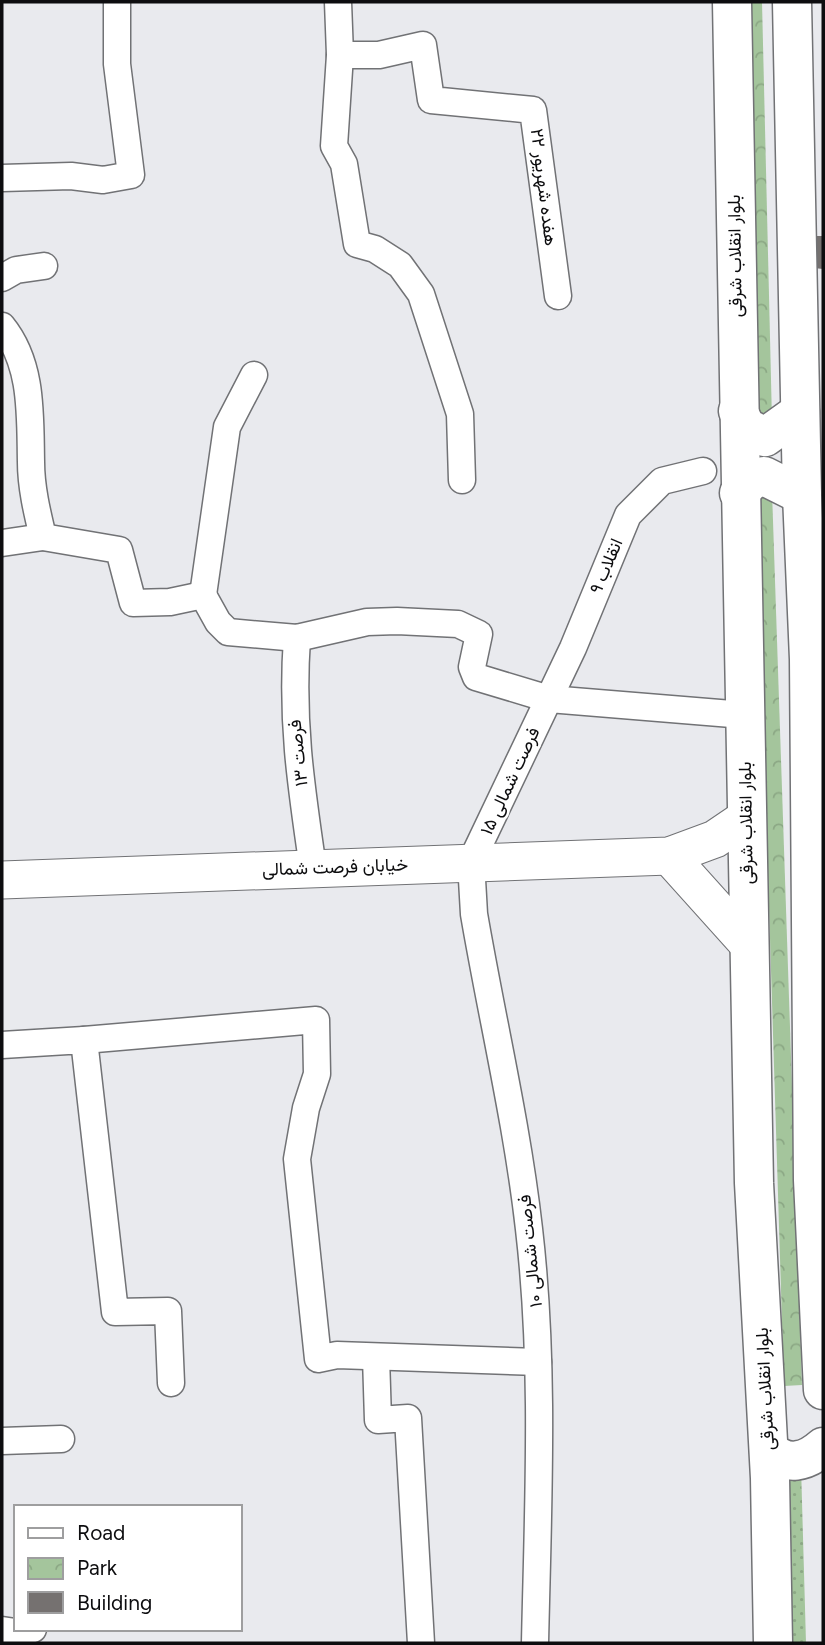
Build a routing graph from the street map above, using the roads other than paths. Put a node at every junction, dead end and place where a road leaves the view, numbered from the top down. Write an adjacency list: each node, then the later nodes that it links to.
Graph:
1 (117, 2): 6 (street)
2 (338, 2): 5 (street)
3 (732, 2): 13 (main road, بلوار انقلاب شرقی)
4 (792, 2): 12 (main road)
5 (340, 55): 9 (street, هفده شهریور ۲۲); 15 (street)
6 (2, 178)
7 (44, 266): 8 (street)
8 (2, 278)
9 (558, 296)
10 (2, 326): 18 (street)
11 (254, 375): 20 (street)
12 (808, 395): 13 (main road); 17 (main road)
13 (738, 411): 16 (main road, بلوار انقلاب شرقی)
14 (703, 471): 23 (street, انقلاب ۹)
15 (462, 480)
16 (739, 493): 17 (main road); 24 (main road, بلوار انقلاب شرقی)
17 (802, 495): 22 (main road)
18 (43, 537): 19 (street); 20 (street)
19 (2, 543)
20 (203, 595): 21 (street)
21 (297, 638): 23 (street); 28 (street, فرصت ۱۳)
22 (816, 659): 36 (main road)
23 (549, 699): 24 (street); 27 (street, فرصت شمالی ۱۵)
24 (744, 715): 25 (main road, بلوار انقلاب شرقی)
25 (746, 818): 26 (street, خیابان فرصت شمالی); 30 (main road, بلوار انقلاب شرقی)
26 (669, 856): 27 (street, خیابان فرصت شمالی); 30 (street)
27 (471, 862): 28 (street, خیابان فرصت شمالی); 34 (street, فرصت شمالی ۱۰)
28 (313, 868): 29 (street, خیابان فرصت شمالی)
29 (2, 880)
30 (749, 945): 40 (main road, بلوار انقلاب شرقی)
31 (84, 1040): 32 (street); 33 (street); 35 (street)
32 (2, 1045)
33 (376, 1357): 34 (street); 43 (street)
34 (538, 1362): 44 (street, فرصت شمالی ۱۰)
35 (171, 1383)
36 (823, 1390)
37 (61, 1439): 38 (street)
38 (2, 1441)
39 (823, 1447): 40 (main road)
40 (769, 1450): 45 (main road, بلوار انقلاب شرقی)
41 (2, 1630): 42 (street)
42 (28, 1631)
43 (421, 1643)
44 (535, 1643)
45 (773, 1643)

